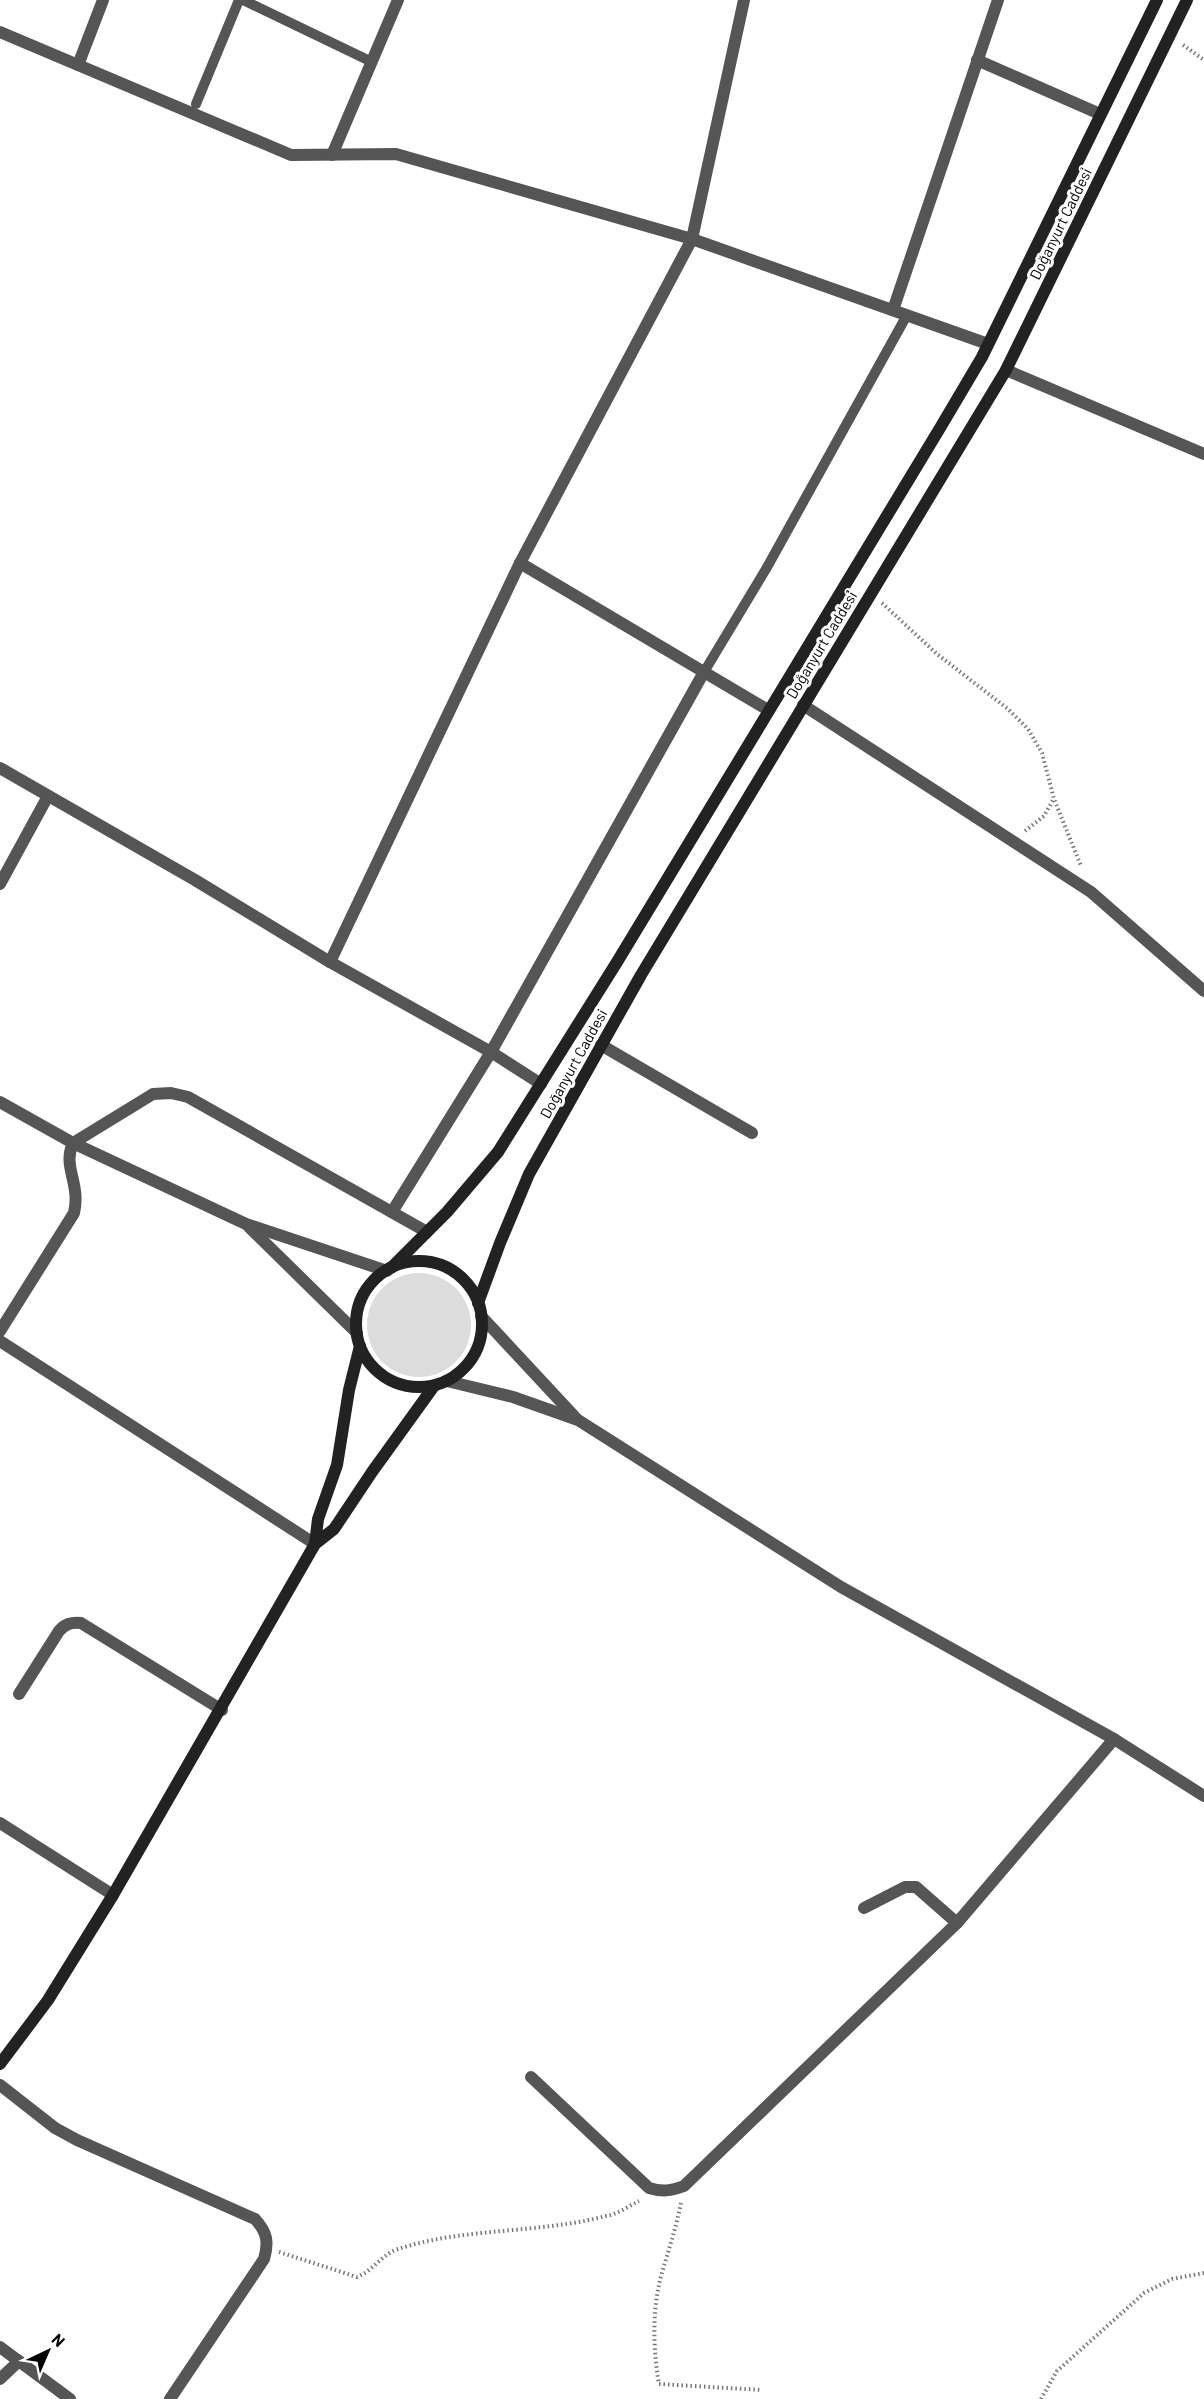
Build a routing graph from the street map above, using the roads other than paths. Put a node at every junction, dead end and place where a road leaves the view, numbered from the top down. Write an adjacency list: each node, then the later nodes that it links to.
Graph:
1 (103, 0): 11 (street)
2 (241, 0): 10 (lane); 12 (lane)
3 (398, 0): 10 (street)
4 (744, 0): 15 (street)
5 (998, 0): 9 (street)
6 (1157, 0): 13 (street, Doğanyurt Caddesi)
7 (1187, 0): 19 (street, Doğanyurt Caddesi)
8 (0, 32): 11 (street)
9 (977, 60): 13 (street); 16 (street)
10 (372, 62): 14 (street)
11 (78, 65): 14 (street)
12 (196, 104)
13 (1100, 114): 18 (street, Doğanyurt Caddesi)
14 (332, 155): 15 (street)
15 (692, 239): 16 (street); 21 (street)
16 (893, 310): 17 (street)
17 (907, 315): 18 (street); 22 (lane)
18 (988, 344): 24 (street, Doğanyurt Caddesi)
19 (1006, 370): 20 (street); 23 (street, Doğanyurt Caddesi)
20 (1204, 454)
21 (520, 563): 22 (street); 28 (street)
22 (704, 672): 24 (street); 31 (street)
23 (803, 705): 29 (street); 30 (street, Doğanyurt Caddesi)
24 (768, 710): 32 (street, Doğanyurt Caddesi)
25 (0, 768): 26 (street)
26 (48, 796): 27 (street); 28 (street)
27 (0, 884)
28 (330, 962): 31 (street)
29 (1204, 991)
30 (602, 1045): 34 (street); 40 (street, Doğanyurt Caddesi)
31 (491, 1052): 32 (street); 36 (street)
32 (541, 1084): 38 (street, Doğanyurt Caddesi)
33 (0, 1102): 35 (street)
34 (752, 1133)
35 (73, 1143): 36 (street); 37 (street); 42 (street)
36 (392, 1212): 38 (street)
37 (246, 1224): 39 (street); 43 (street)
38 (427, 1232): 39 (street, Doğanyurt Caddesi)
39 (389, 1269): 40 (street); 43 (street)
40 (478, 1303): 41 (street)
41 (481, 1316): 46 (street); 48 (street)
42 (0, 1331)
43 (357, 1333): 45 (street)
44 (0, 1341): 49 (street)
45 (360, 1346): 47 (street); 49 (street)
46 (447, 1381): 47 (street); 48 (street)
47 (434, 1386): 49 (street)
48 (578, 1420): 52 (street)
49 (315, 1544): 51 (street)
50 (20, 1694): 51 (street)
51 (222, 1710): 55 (street)
52 (1114, 1739): 53 (street); 57 (street)
53 (1204, 1796)
54 (0, 1823): 55 (street)
55 (112, 1895): 58 (street)
56 (864, 1908): 57 (street)
57 (957, 1923): 59 (street)
58 (0, 2064)
59 (531, 2077)
60 (0, 2085): 65 (street)
61 (0, 2347): 62 (street)
62 (19, 2361): 63 (street); 64 (street)
63 (0, 2379)
64 (70, 2399)
65 (170, 2399)

